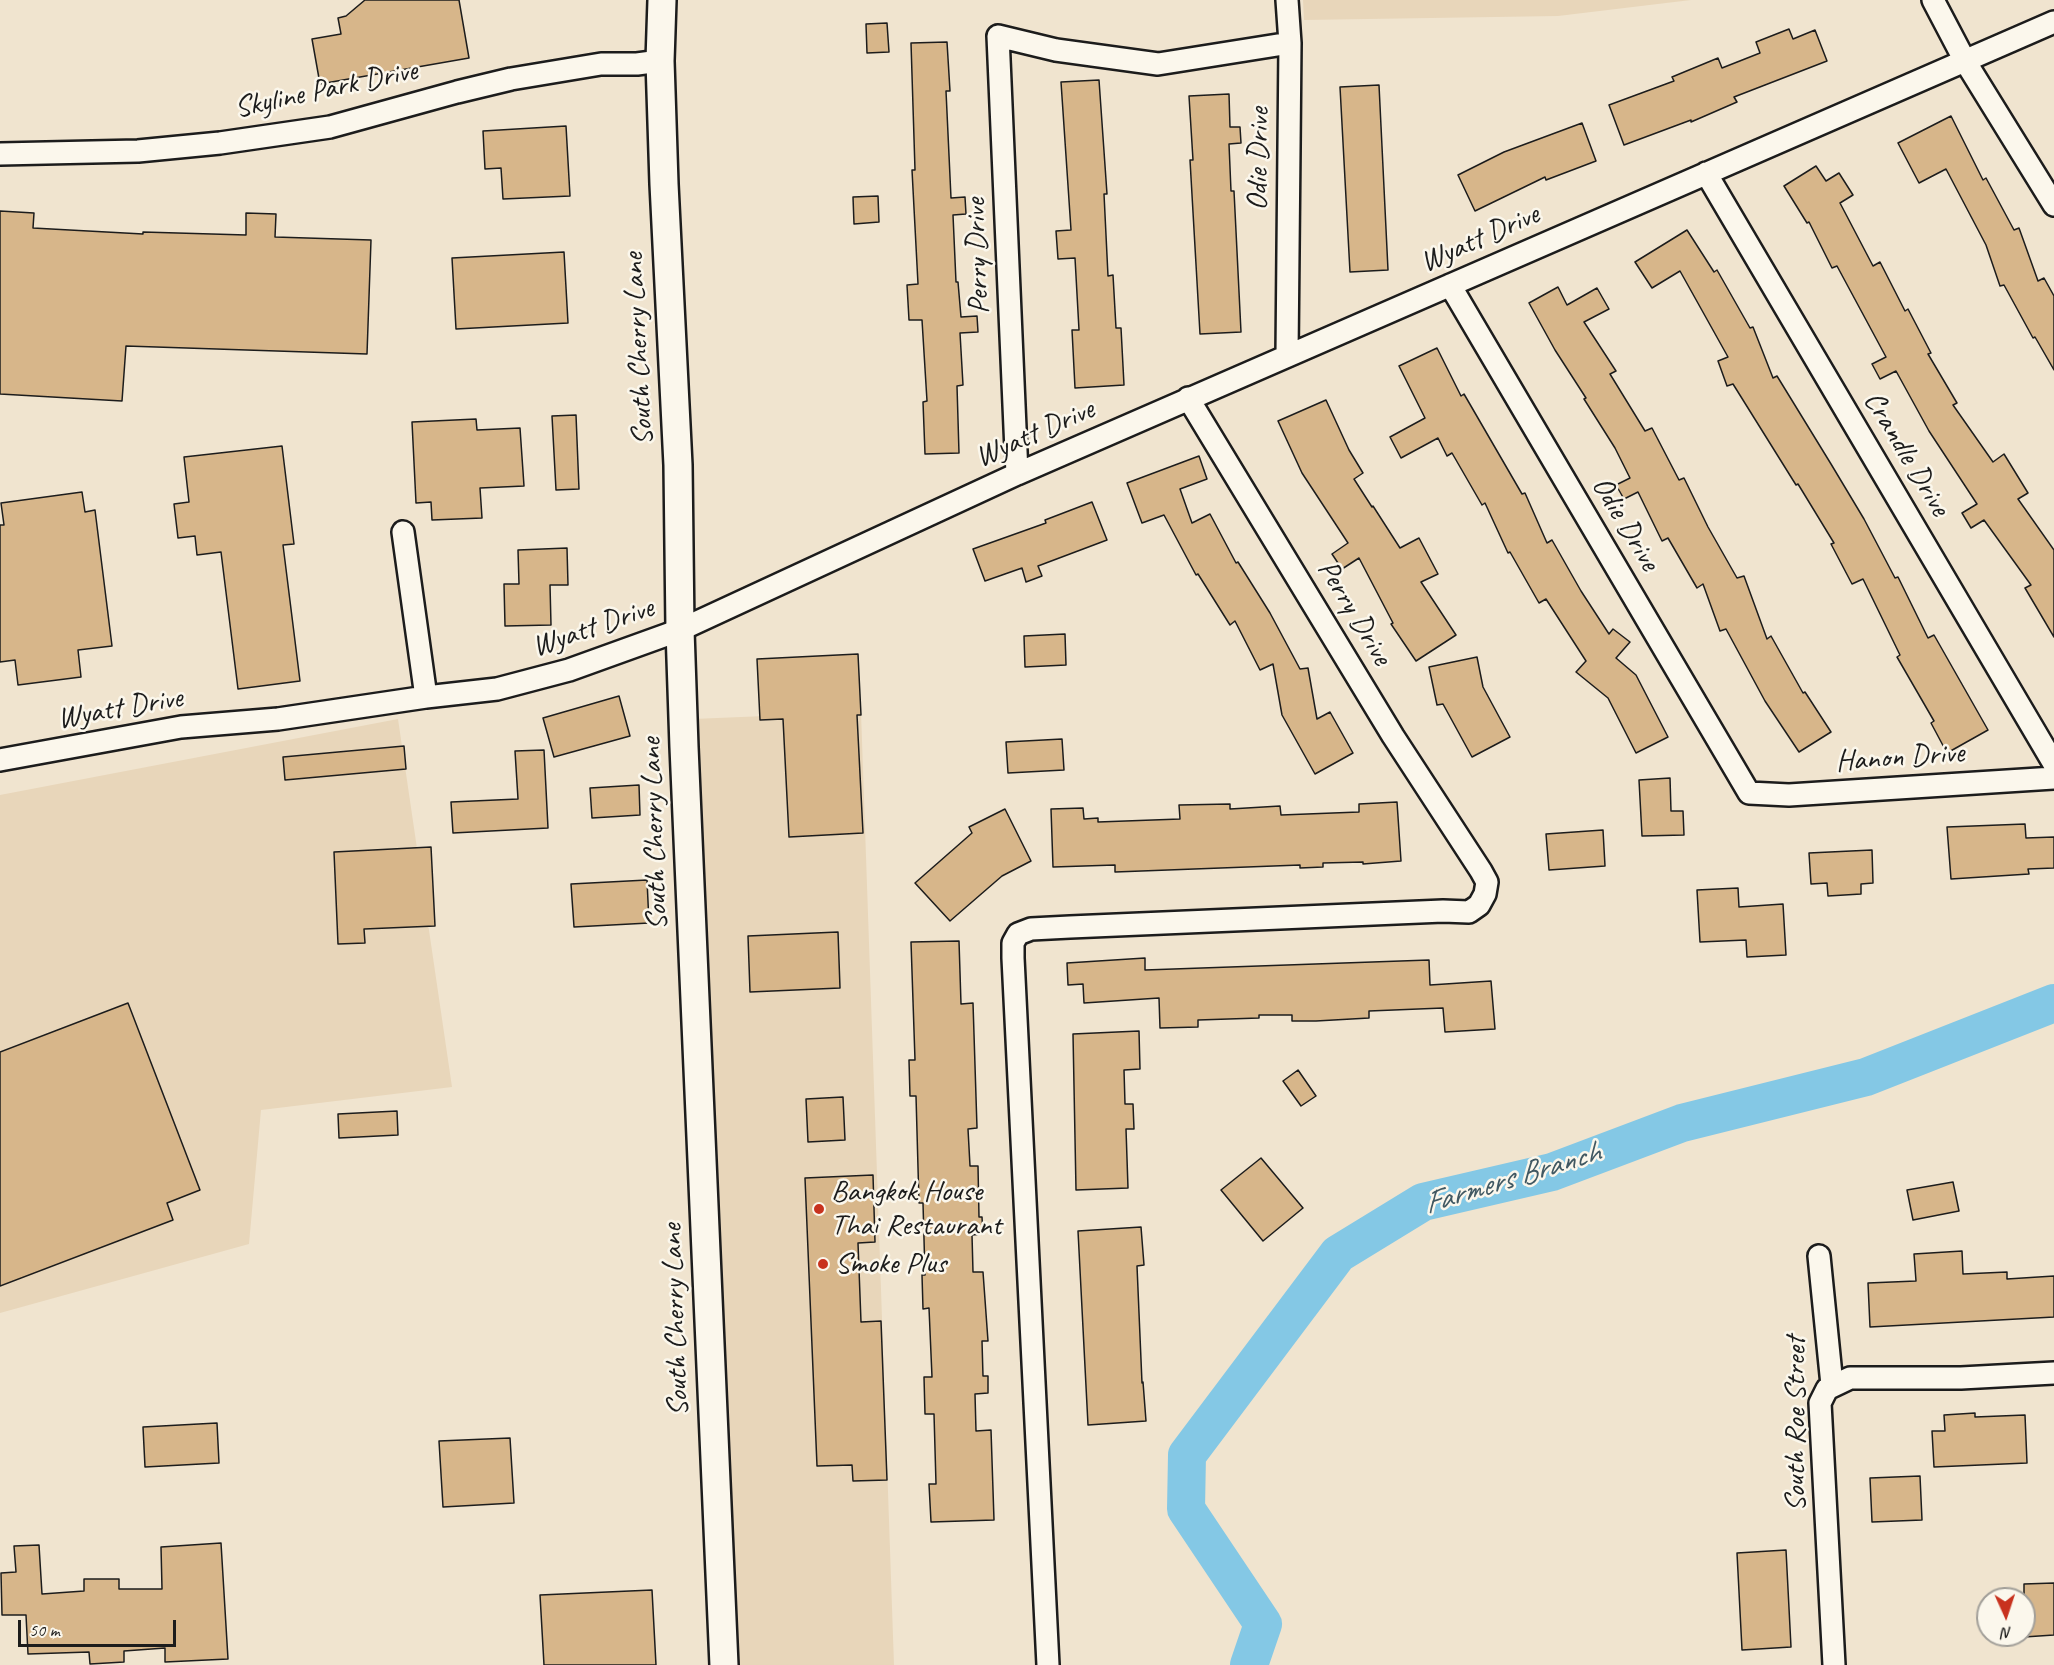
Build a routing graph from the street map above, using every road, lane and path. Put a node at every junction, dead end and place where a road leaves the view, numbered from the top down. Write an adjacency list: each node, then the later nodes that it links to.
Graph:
1 (662, 0): 6 (street, South Cherry Lane)
2 (1287, 0): 5 (street, Odie Drive)
3 (1933, 0): 7 (street)
4 (2054, 22): 7 (street, Wyatt Drive)
5 (1290, 43): 12 (street, Odie Drive); 14 (street, Perry Drive)
6 (660, 61): 8 (street, Skyline Park Drive); 16 (street, South Cherry Lane)
7 (1965, 61): 9 (street, Wyatt Drive); 10 (street)
8 (0, 154)
9 (1706, 173): 11 (street, Wyatt Drive); 19 (street, Crandle Drive)
10 (2054, 205)
11 (1450, 285): 12 (street, Wyatt Drive); 21 (street, Odie Drive)
12 (1287, 355): 13 (street, Wyatt Drive)
13 (1188, 398): 14 (street, Wyatt Drive); 26 (street, Perry Drive)
14 (1017, 474): 16 (street, Wyatt Drive)
15 (403, 532): 17 (street)
16 (680, 630): 17 (street, Wyatt Drive); 25 (street, South Cherry Lane)
17 (426, 697): 18 (street, Wyatt Drive)
18 (0, 760)
19 (2054, 764)
20 (2054, 778): 21 (street, Hanon Drive)
21 (1749, 793)
22 (1819, 1256): 24 (street, South Roe Street)
23 (2054, 1373): 24 (street)
24 (1832, 1385): 27 (street, South Roe Street)
25 (724, 1665)
26 (1048, 1665)
27 (1834, 1665)

